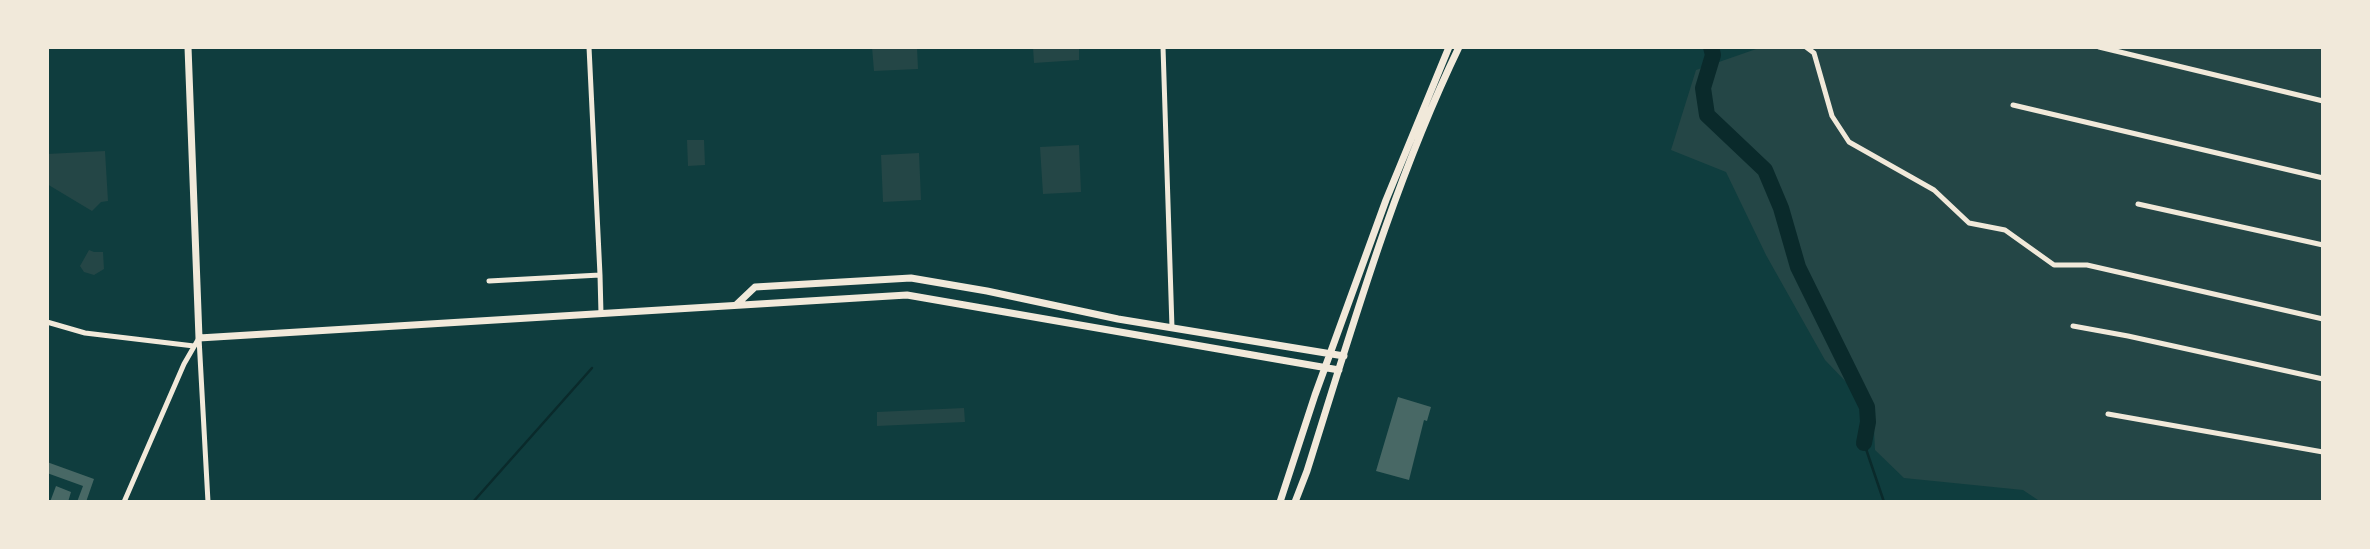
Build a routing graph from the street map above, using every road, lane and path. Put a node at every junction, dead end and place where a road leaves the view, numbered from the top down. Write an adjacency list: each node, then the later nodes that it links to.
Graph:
1 (188, 47): 25 (main road)
2 (589, 47): 13 (street)
3 (1163, 47): 23 (street)
4 (1449, 47): 27 (main road)
5 (1459, 47): 28 (main road)
6 (1806, 47): 20 (street)
7 (2099, 47): 8 (street)
8 (2323, 101)
9 (2013, 106): 10 (street)
10 (2323, 178)
11 (2138, 204): 12 (street)
12 (2323, 245)
13 (600, 275): 14 (street); 18 (street)
14 (489, 281)
15 (755, 287): 16 (main road); 17 (main road); 19 (main road)
16 (756, 304): 17 (main road); 24 (main road)
17 (736, 305): 18 (main road)
18 (601, 314): 25 (main road)
19 (1118, 319): 23 (main road); 24 (main road)
20 (2323, 319)
21 (47, 322): 26 (street)
22 (2073, 326): 31 (street)
23 (1172, 328): 27 (main road)
24 (1115, 333): 29 (main road)
25 (199, 338): 26 (street); 35 (street)
26 (194, 346): 34 (street)
27 (1330, 354): 28 (main road); 29 (main road)
28 (1344, 356): 30 (main road)
29 (1325, 368): 30 (main road); 36 (main road)
30 (1339, 370): 37 (main road)
31 (2323, 379)
32 (2108, 414): 33 (street)
33 (2323, 452)
34 (124, 502)
35 (208, 502)
36 (1280, 502)
37 (1294, 502)

